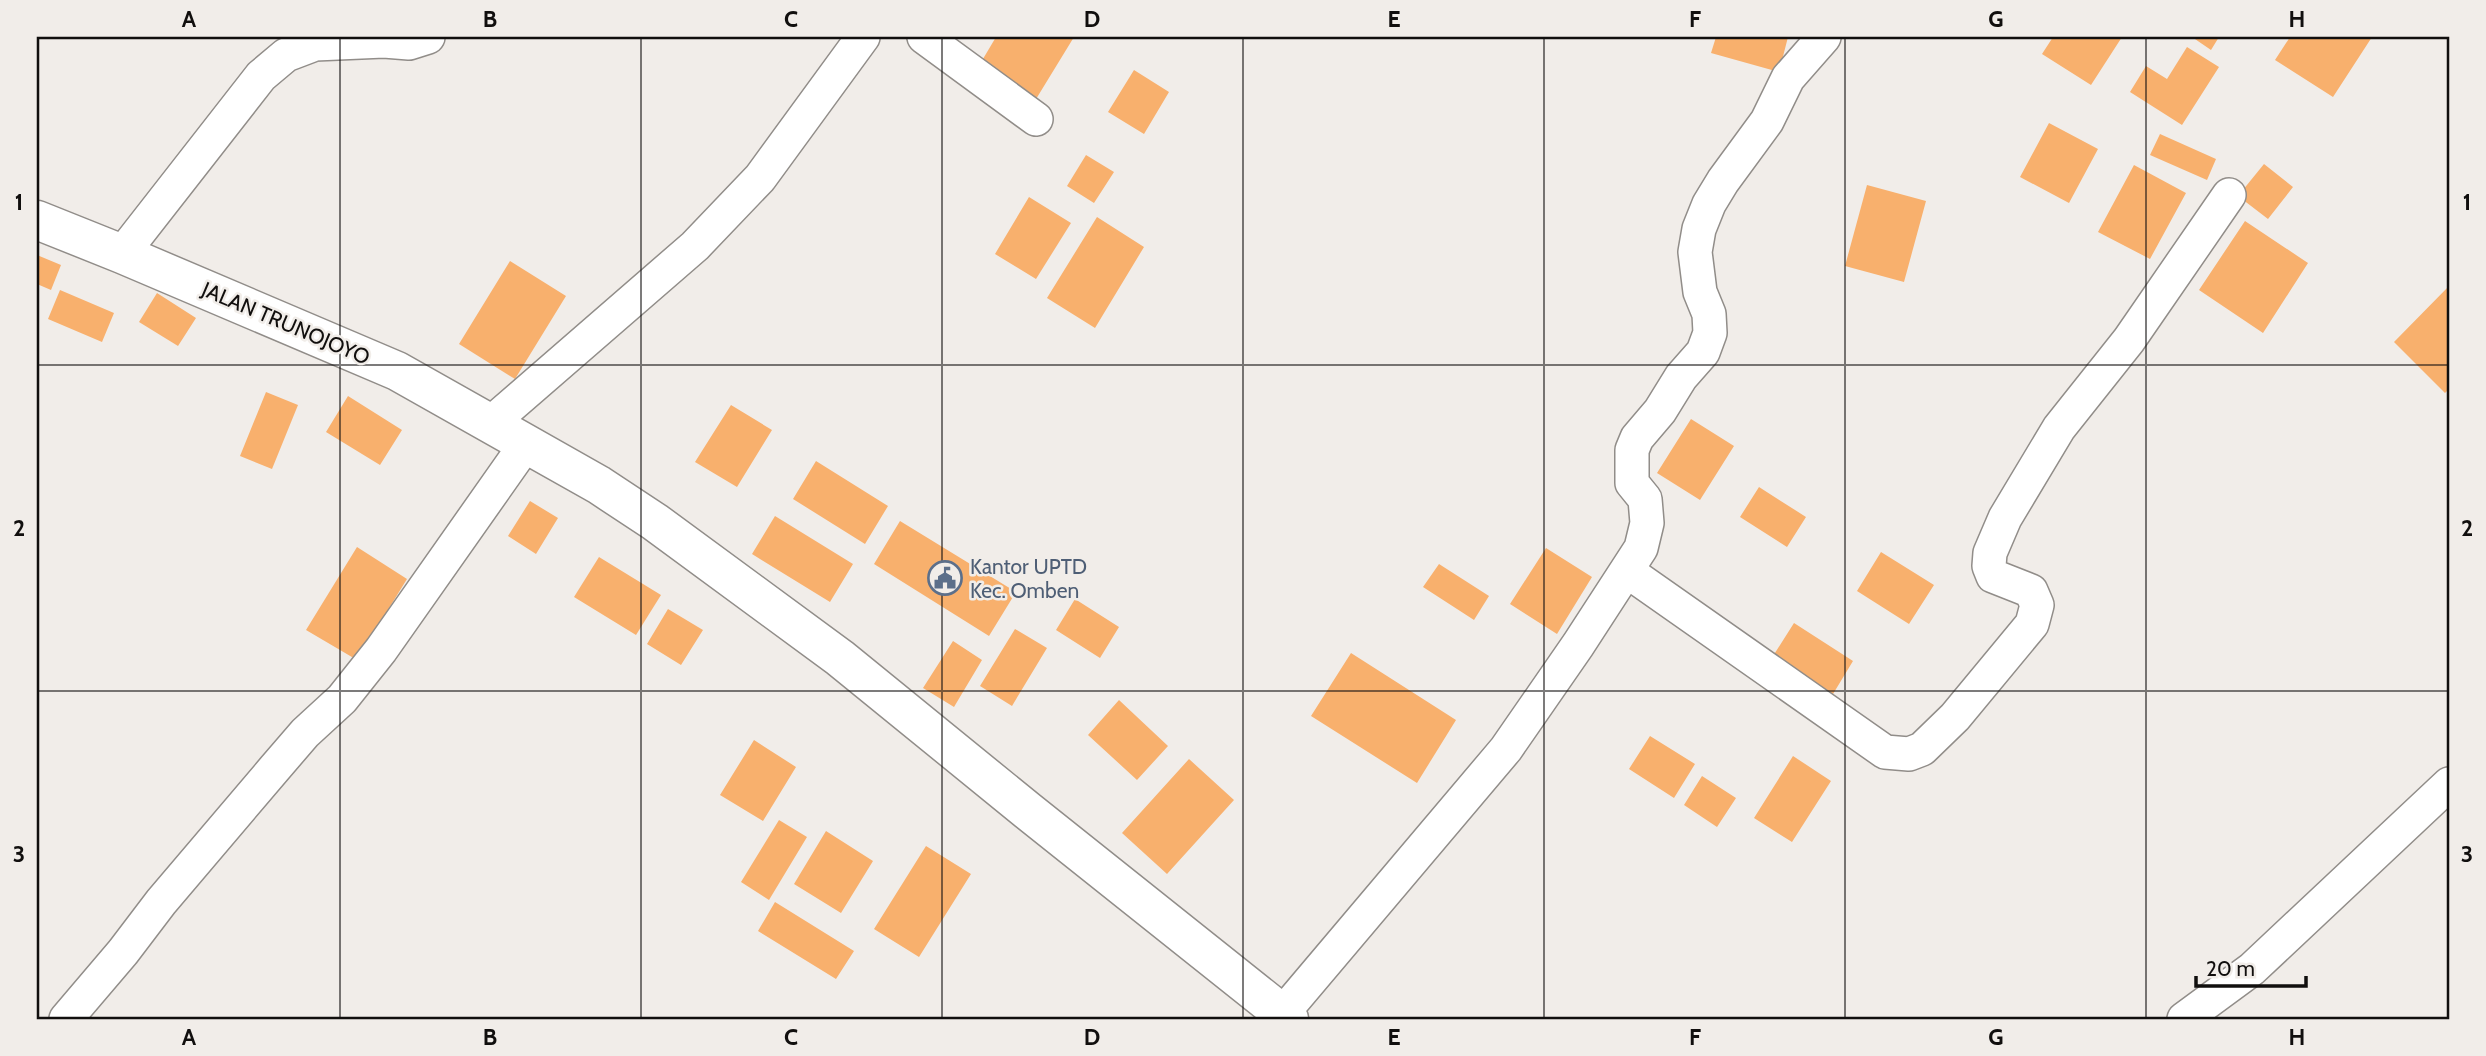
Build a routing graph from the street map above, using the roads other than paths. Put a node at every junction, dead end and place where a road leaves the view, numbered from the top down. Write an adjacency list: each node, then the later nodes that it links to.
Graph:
1 (428, 37): 8 (street)
2 (863, 37): 9 (street)
3 (924, 37): 5 (street)
4 (1824, 37): 11 (street)
5 (1036, 119)
6 (2229, 195): 11 (street)
7 (37, 220): 8 (street, JALAN TRUNOJOYO)
8 (122, 254): 9 (street, JALAN TRUNOJOYO)
9 (491, 423): 10 (street, JALAN TRUNOJOYO)
10 (526, 444): 13 (street, JALAN TRUNOJOYO); 14 (street)
11 (1627, 571): 13 (street)
12 (2449, 784): 15 (street)
13 (1286, 1017)
14 (65, 1019)
15 (2184, 1019)

